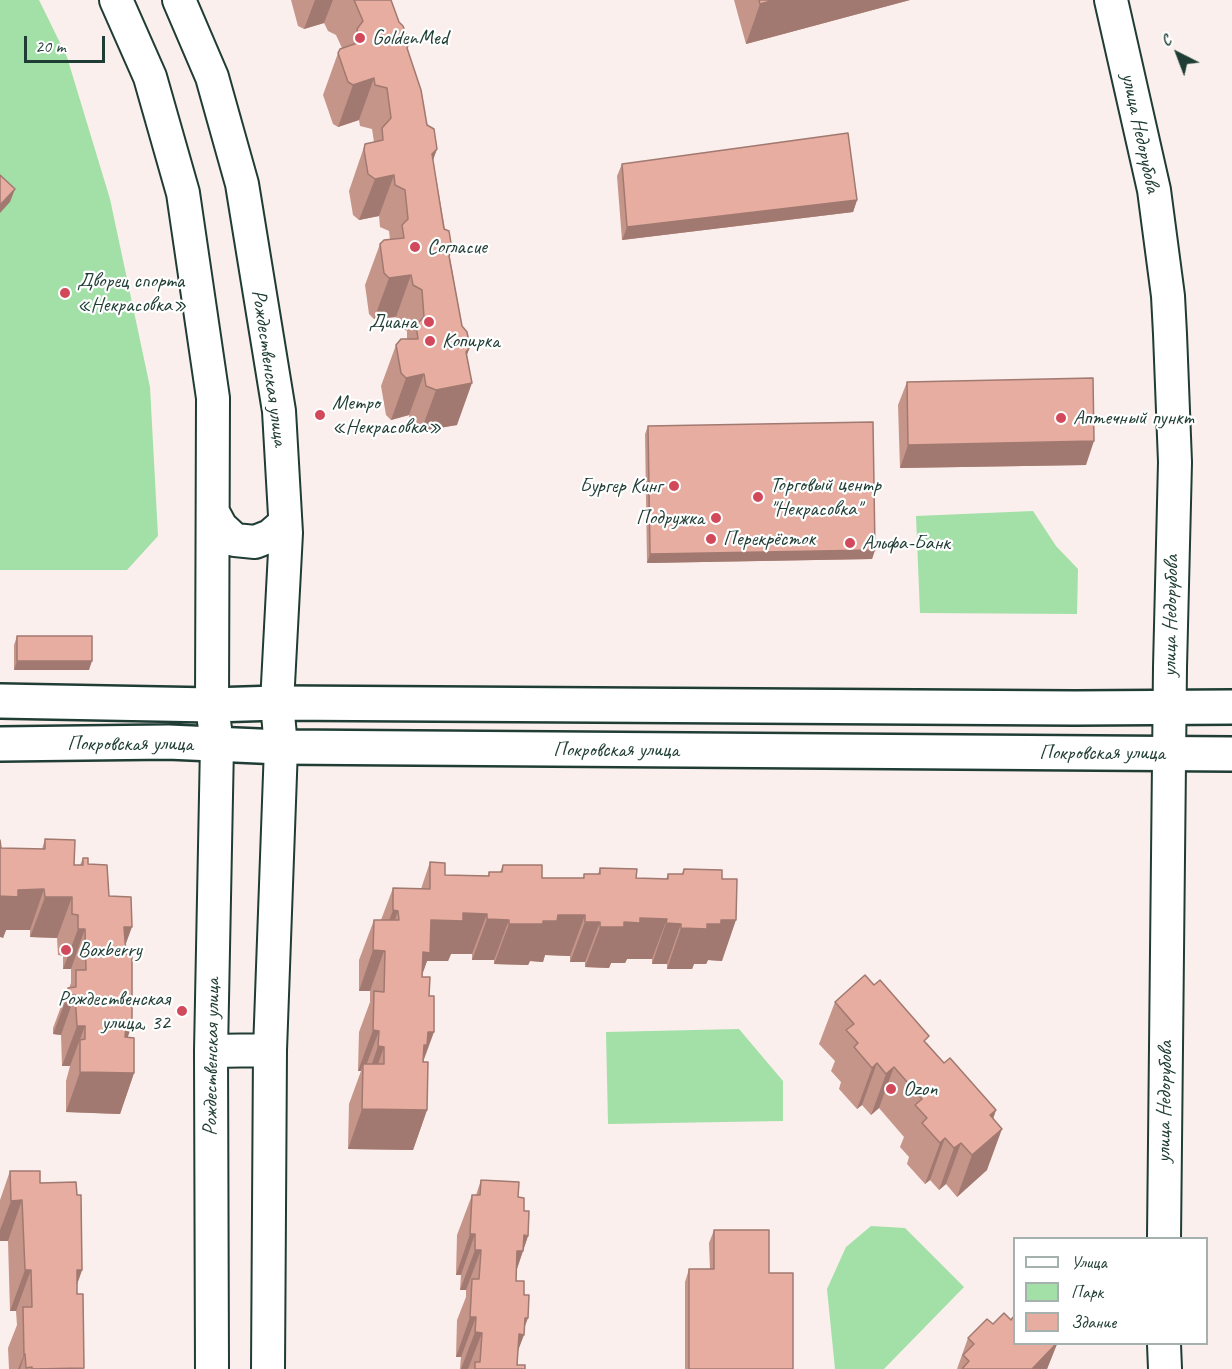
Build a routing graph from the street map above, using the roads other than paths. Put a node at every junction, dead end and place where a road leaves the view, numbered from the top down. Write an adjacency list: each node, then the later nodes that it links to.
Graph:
1 (116, 0): 4 (street, Рождественская улица)
2 (179, 0): 5 (street, Рождественская улица)
3 (1111, 0): 9 (street, улица Недорубова)
4 (214, 514): 5 (street); 8 (street, Рождественская улица)
5 (285, 523): 7 (street, Рождественская улица)
6 (0, 701): 8 (main road, Покровская улица)
7 (277, 703): 8 (main road, Покровская улица); 9 (main road, Покровская улица); 13 (street, Рождественская улица)
8 (212, 705): 12 (street, Рождественская улица)
9 (1170, 707): 10 (main road, Покровская улица); 14 (street, улица Недорубова)
10 (1232, 707)
11 (0, 744): 12 (main road, Покровская улица)
12 (217, 745): 13 (main road, Покровская улица); 17 (street, Рождественская улица)
13 (281, 747): 14 (main road, Покровская улица); 16 (street, Рождественская улица)
14 (1169, 753): 15 (main road, Покровская улица); 18 (street, улица Недорубова)
15 (1232, 754)
16 (270, 1050): 17 (street); 21 (street, Рождественская улица)
17 (211, 1051): 20 (street, Рождественская улица)
18 (1164, 1237)
19 (1164, 1345): 22 (street)
20 (212, 1369)
21 (267, 1369)
22 (1165, 1369)

